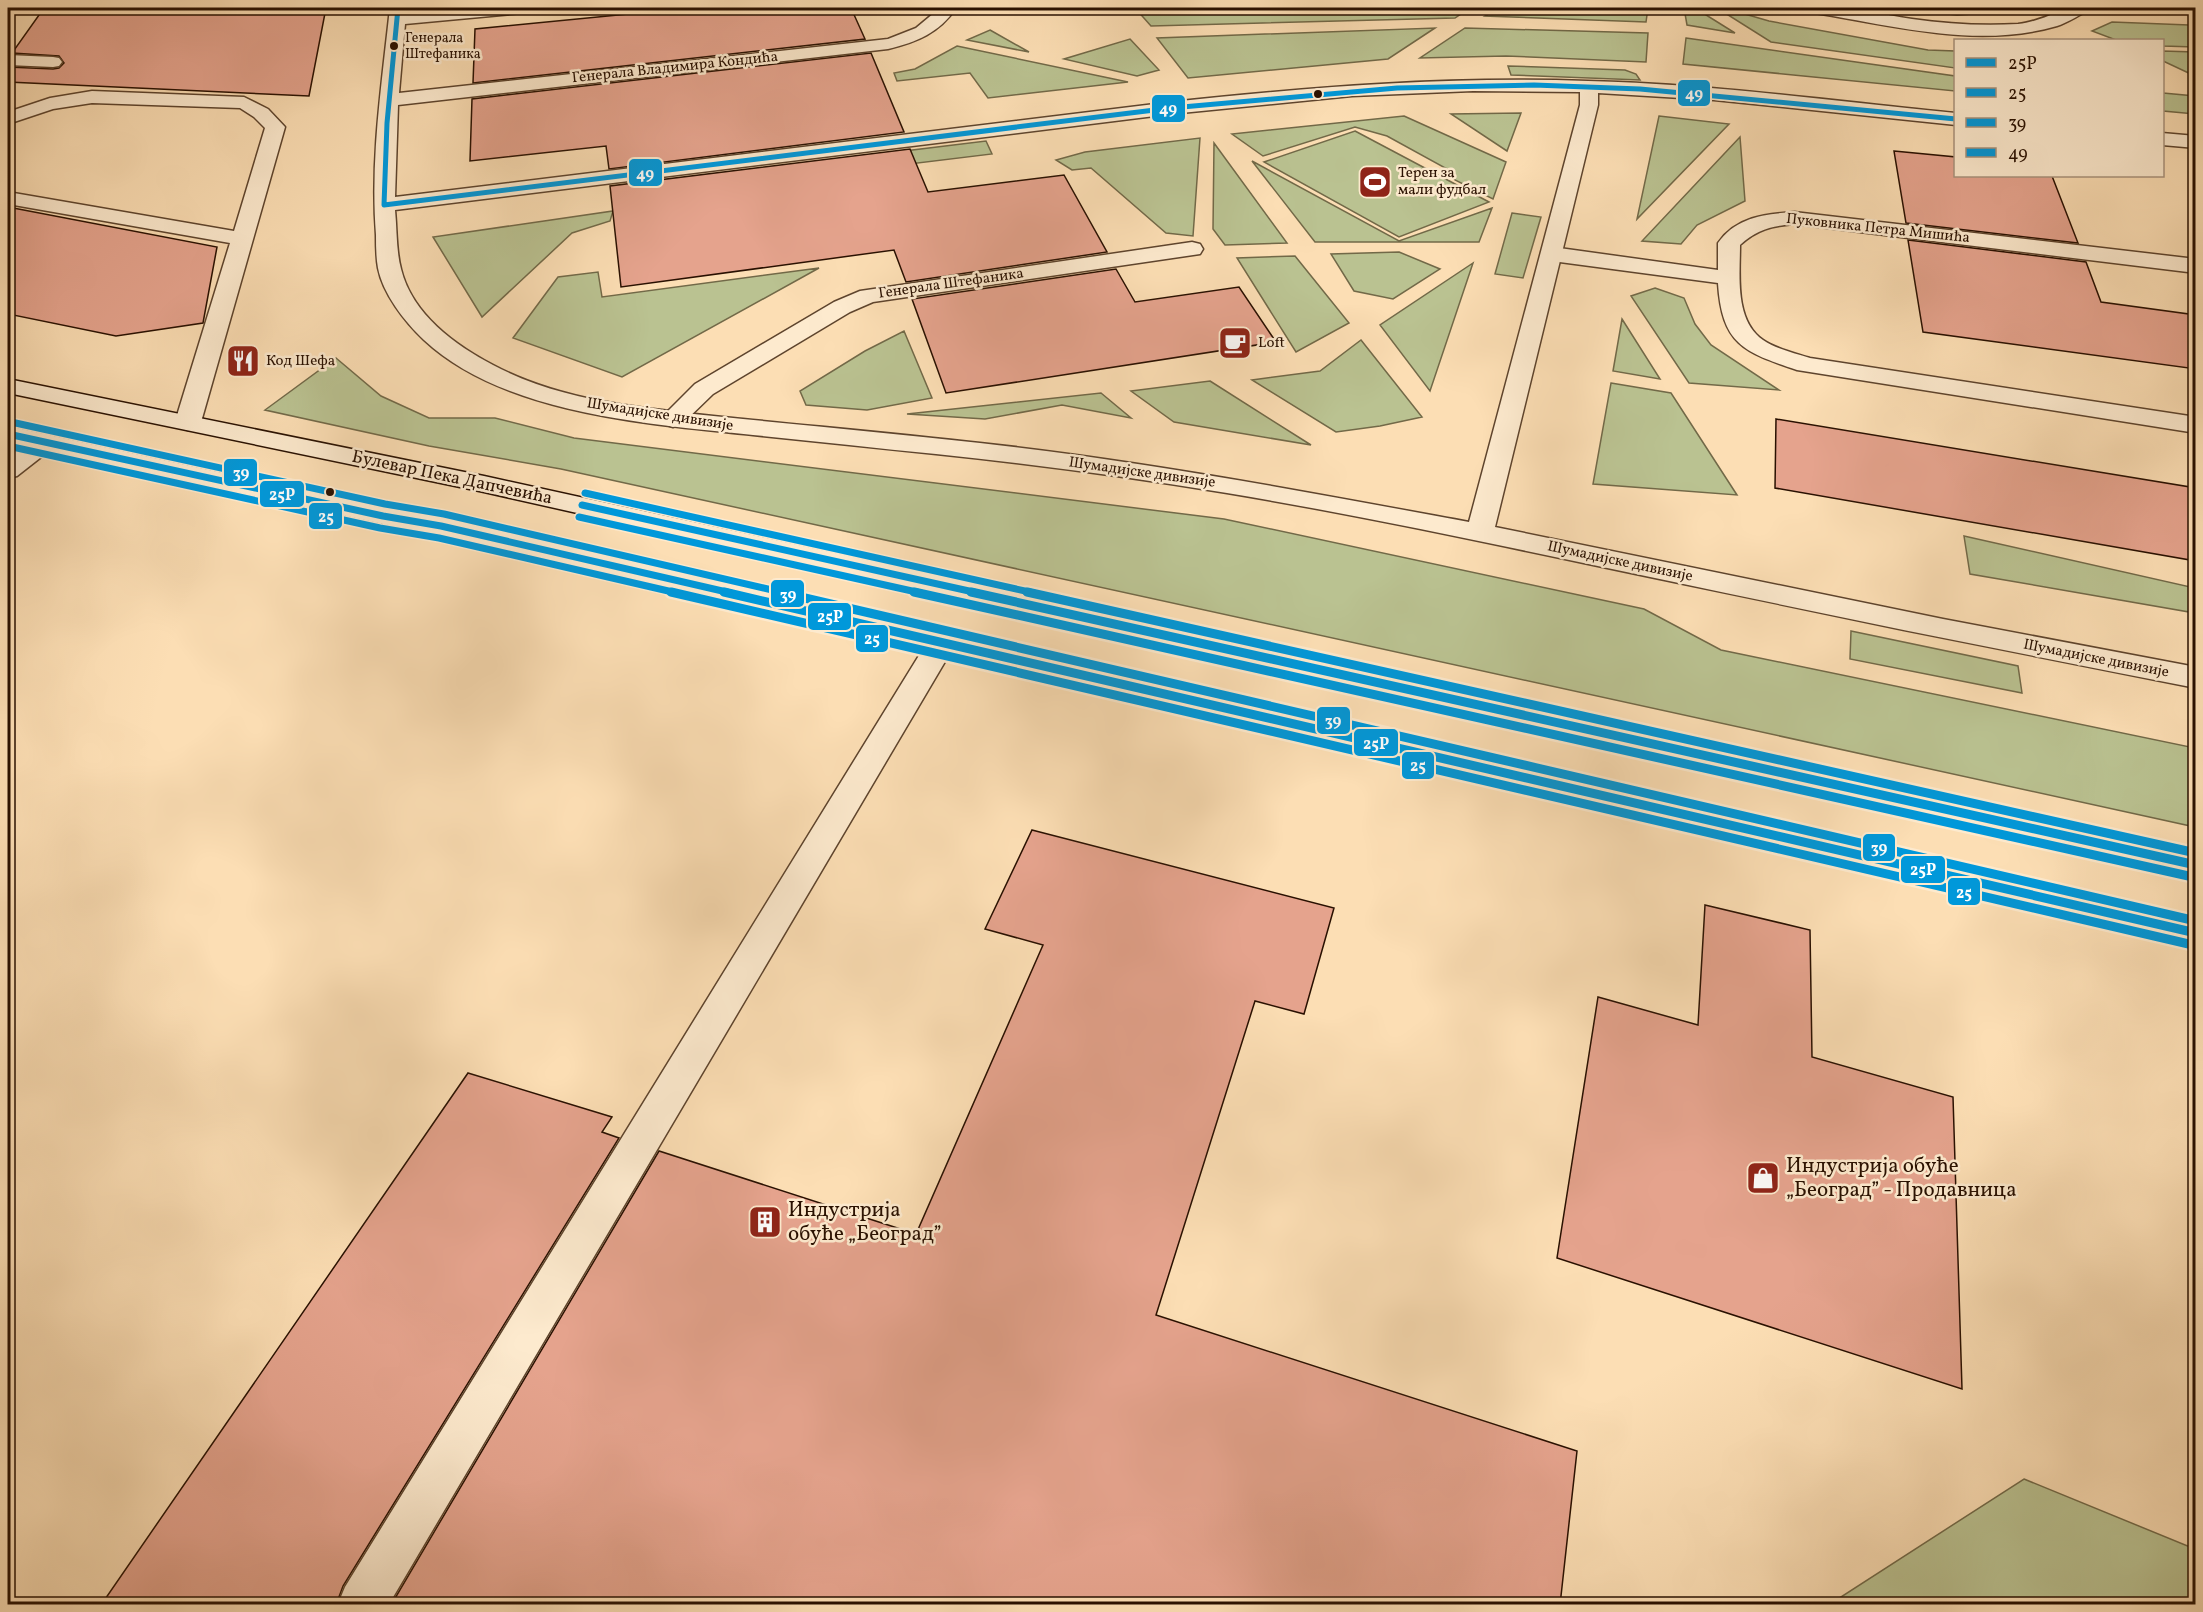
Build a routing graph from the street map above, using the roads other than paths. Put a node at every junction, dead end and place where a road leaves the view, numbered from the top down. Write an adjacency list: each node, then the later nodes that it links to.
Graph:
1 (522, 8): 5 (street)
2 (948, 8): 9 (street, Генерала Владимира Кондића)
3 (1815, 8): 4 (street)
4 (2080, 8)
5 (398, 14): 9 (street, Шумадијске дивизије)
6 (8, 60): 7 (street)
7 (53, 62)
8 (1589, 86): 11 (street); 15 (street); 18 (street)
9 (389, 100): 15 (street, Шумадијске дивизије)
10 (8, 118): 16 (street)
11 (1954, 119)
12 (2164, 139): 13 (street)
13 (2196, 142)
14 (8, 198): 16 (street)
15 (384, 205): 22 (street, Шумадијске дивизије)
16 (242, 239): 23 (street)
17 (1192, 249): 22 (street, Генерала Штефаника)
18 (1552, 254): 20 (street); 30 (street)
19 (2196, 266): 20 (street, Пуковника Петра Мишића)
20 (1730, 278): 24 (street, Пуковника Петра Мишића)
21 (8, 386): 23 (street, Булевар Пека Дапчевића)
22 (673, 419): 30 (street, Шумадијске дивизије)
23 (188, 422): 28 (street, Булевар Пека Дапчевића)
24 (2196, 425)
25 (8, 434): 26 (street)
26 (45, 442): 27 (street); 29 (street)
27 (8, 470)
28 (428, 474): 29 (street); 33 (street, Булевар Пека Дапчевића)
29 (383, 516): 31 (street)
30 (1480, 533): 32 (street, Шумадијске дивизије)
31 (941, 644): 34 (street); 35 (street)
32 (2196, 678)
33 (2196, 866)
34 (2196, 933)
35 (362, 1605)

